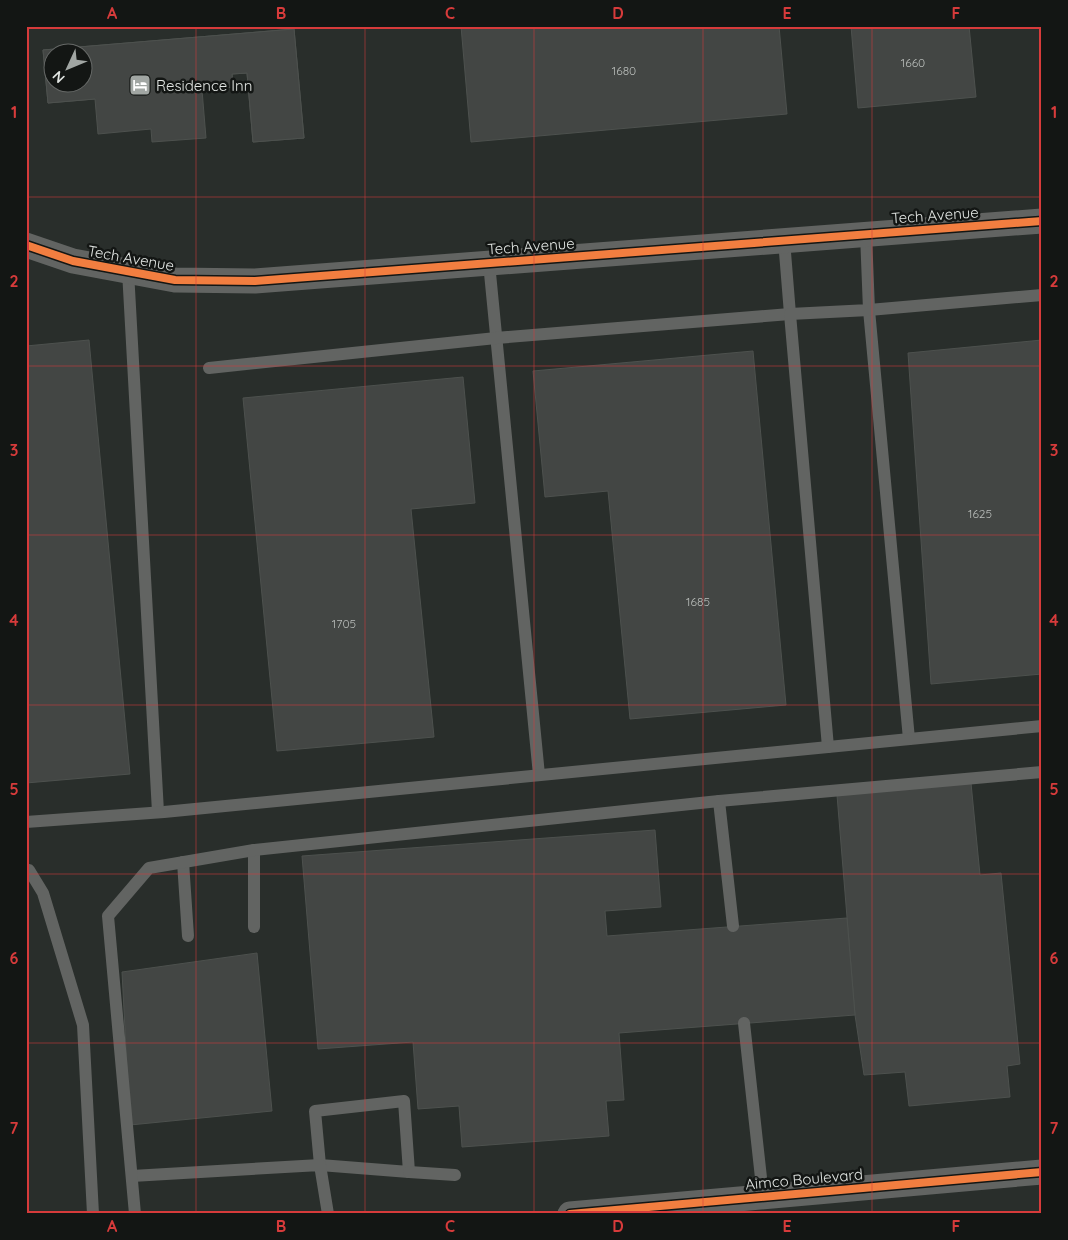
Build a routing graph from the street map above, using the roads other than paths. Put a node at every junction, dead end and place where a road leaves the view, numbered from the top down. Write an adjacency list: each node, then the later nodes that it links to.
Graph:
1 (1042, 221): 2 (street, Tech Avenue)
2 (866, 234): 3 (street, Tech Avenue); 8 (lane)
3 (784, 240): 5 (street, Tech Avenue); 9 (lane)
4 (26, 245): 6 (street, Tech Avenue)
5 (489, 263): 6 (street, Tech Avenue); 10 (lane)
6 (128, 272): 18 (lane)
7 (1042, 296): 8 (lane)
8 (869, 310): 9 (lane); 13 (lane)
9 (790, 314): 10 (lane); 14 (lane)
10 (496, 338): 11 (lane); 16 (lane)
11 (209, 368)
12 (1042, 726): 13 (lane)
13 (909, 739): 14 (lane)
14 (828, 747): 16 (lane)
15 (1042, 772): 17 (lane)
16 (538, 775): 18 (lane)
17 (720, 801): 20 (lane); 23 (lane)
18 (158, 812): 19 (lane)
19 (26, 822)
20 (254, 850): 21 (lane); 24 (lane)
21 (183, 862): 25 (lane); 31 (lane)
22 (26, 870): 33 (lane)
23 (733, 926)
24 (254, 927)
25 (188, 936)
26 (744, 1024): 32 (lane)
27 (320, 1165): 28 (lane); 28 (lane); 31 (lane); 35 (lane)
28 (408, 1172): 30 (lane)
29 (1042, 1172): 32 (street, Aimco Boulevard)
30 (455, 1175)
31 (132, 1176): 34 (lane)
32 (763, 1196): 36 (street, Aimco Boulevard)
33 (93, 1214)
34 (136, 1214)
35 (328, 1214)
36 (570, 1214)

